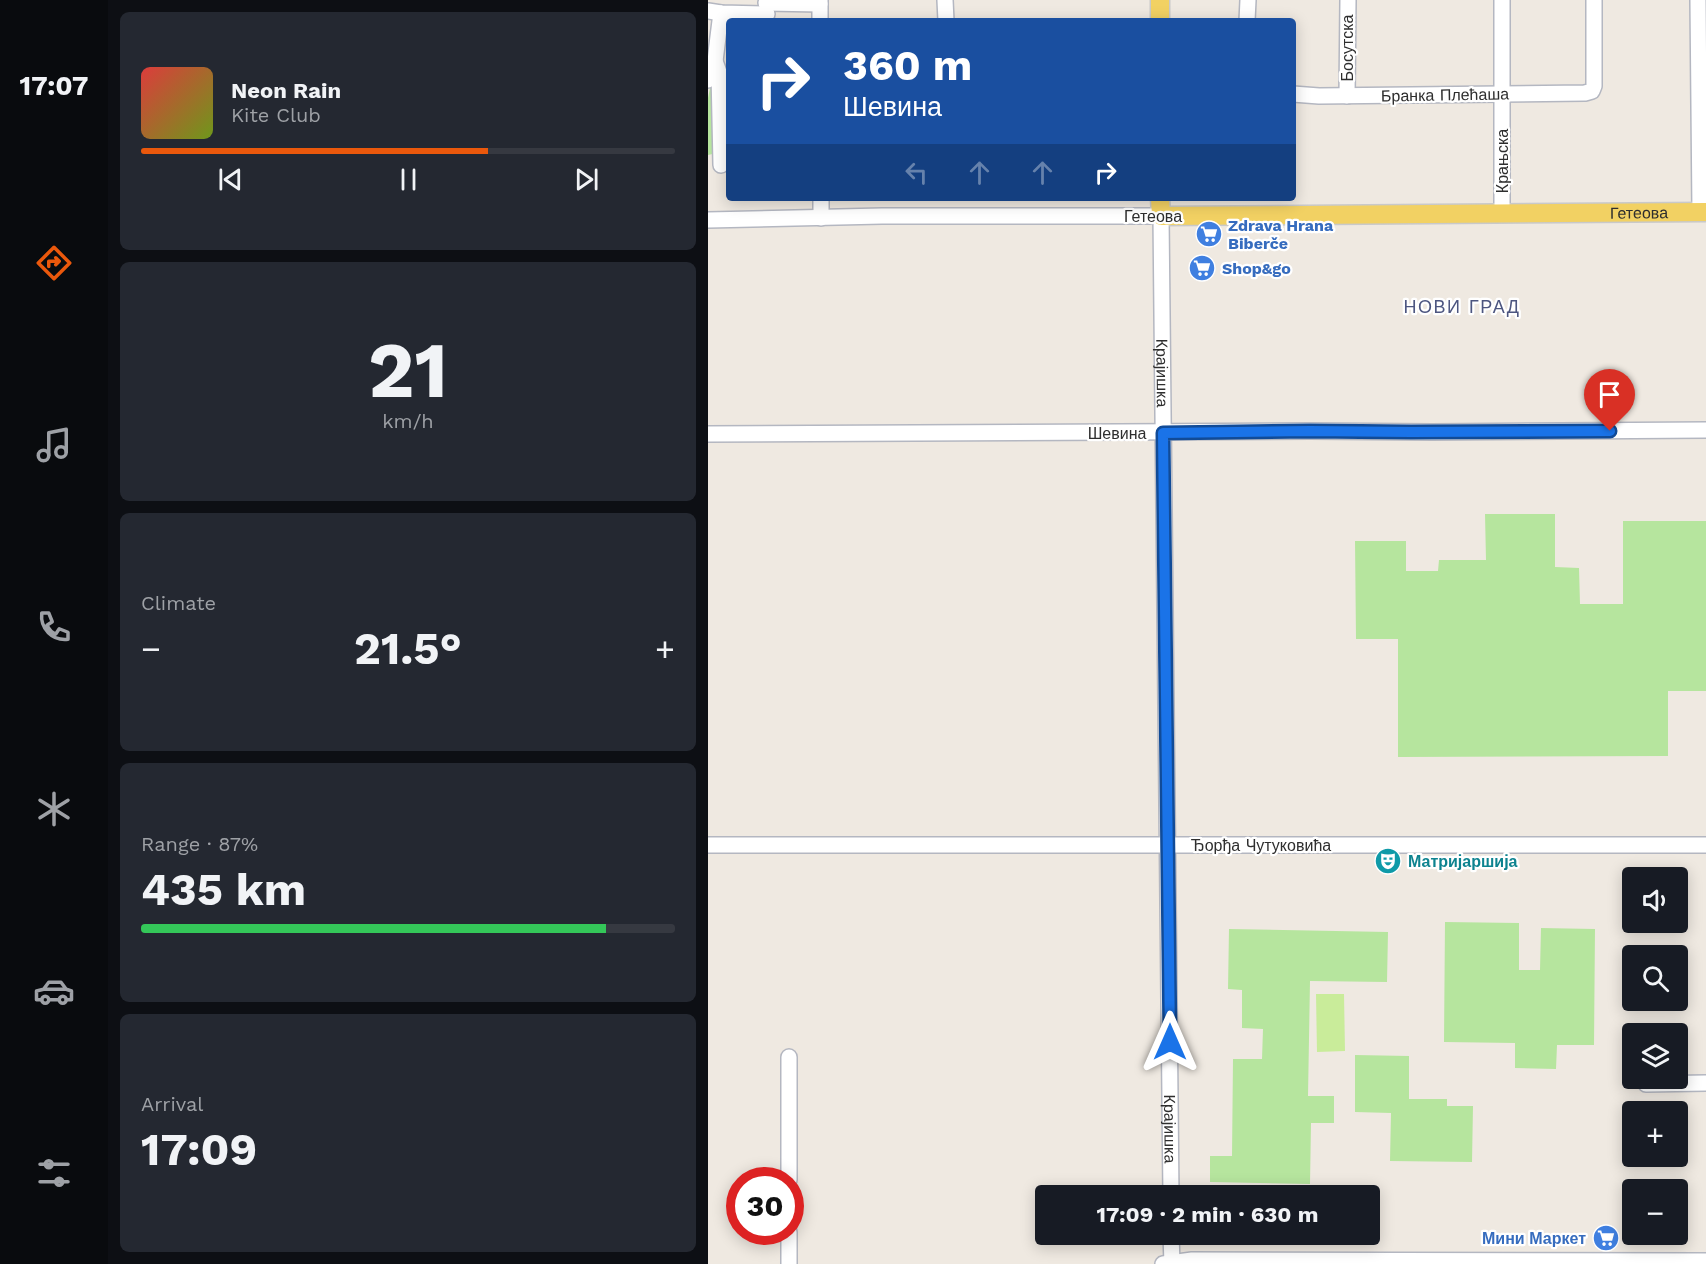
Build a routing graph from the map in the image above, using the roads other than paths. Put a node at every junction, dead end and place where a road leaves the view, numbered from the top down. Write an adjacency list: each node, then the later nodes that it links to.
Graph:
1 (945, 0): 12 (street)
2 (1160, 0): 13 (main road)
3 (1248, 0): 14 (street)
4 (1348, 0): 19 (street, Босутска)
5 (1502, 0): 18 (street, Крањска)
6 (1594, 0): 18 (street, Бранка Плећаша)
7 (1698, 0): 23 (street)
8 (820, 2): 9 (street); 11 (street)
9 (766, 9): 10 (street)
10 (714, 12): 15 (street)
11 (820, 18)
12 (945, 18)
13 (1160, 18)
14 (1247, 18)
15 (715, 61): 16 (street); 20 (street)
16 (708, 80)
17 (1296, 94): 19 (street, Бранка Плећаша)
18 (1501, 94): 19 (street, Бранка Плећаша); 24 (street, Крањска)
19 (1347, 96)
20 (720, 165)
21 (821, 201): 25 (street)
22 (1160, 207): 24 (main road, Гетеова); 25 (street, Гетеова); 28 (street, Крајишка)
23 (1703, 212): 24 (main road, Гетеова)
24 (1502, 213)
25 (821, 218): 26 (street, Гетеова)
26 (708, 220)
27 (1706, 430): 28 (street, Шевина)
28 (1163, 433): 29 (street, Шевина); 31 (street, Крајишка)
29 (708, 434)
30 (708, 845): 31 (street, Ђорђа Чутуковића)
31 (1168, 845): 32 (street, Ђорђа Чутуковића); 37 (street, Крајишка)
32 (1706, 845)
33 (789, 1057): 36 (street)
34 (1688, 1083): 35 (street)
35 (1706, 1083)
36 (789, 1167)
37 (1171, 1185)
38 (789, 1245): 42 (street)
39 (1170, 1245): 41 (street)
40 (1706, 1262): 41 (street)
41 (1169, 1263)
42 (789, 1264)

